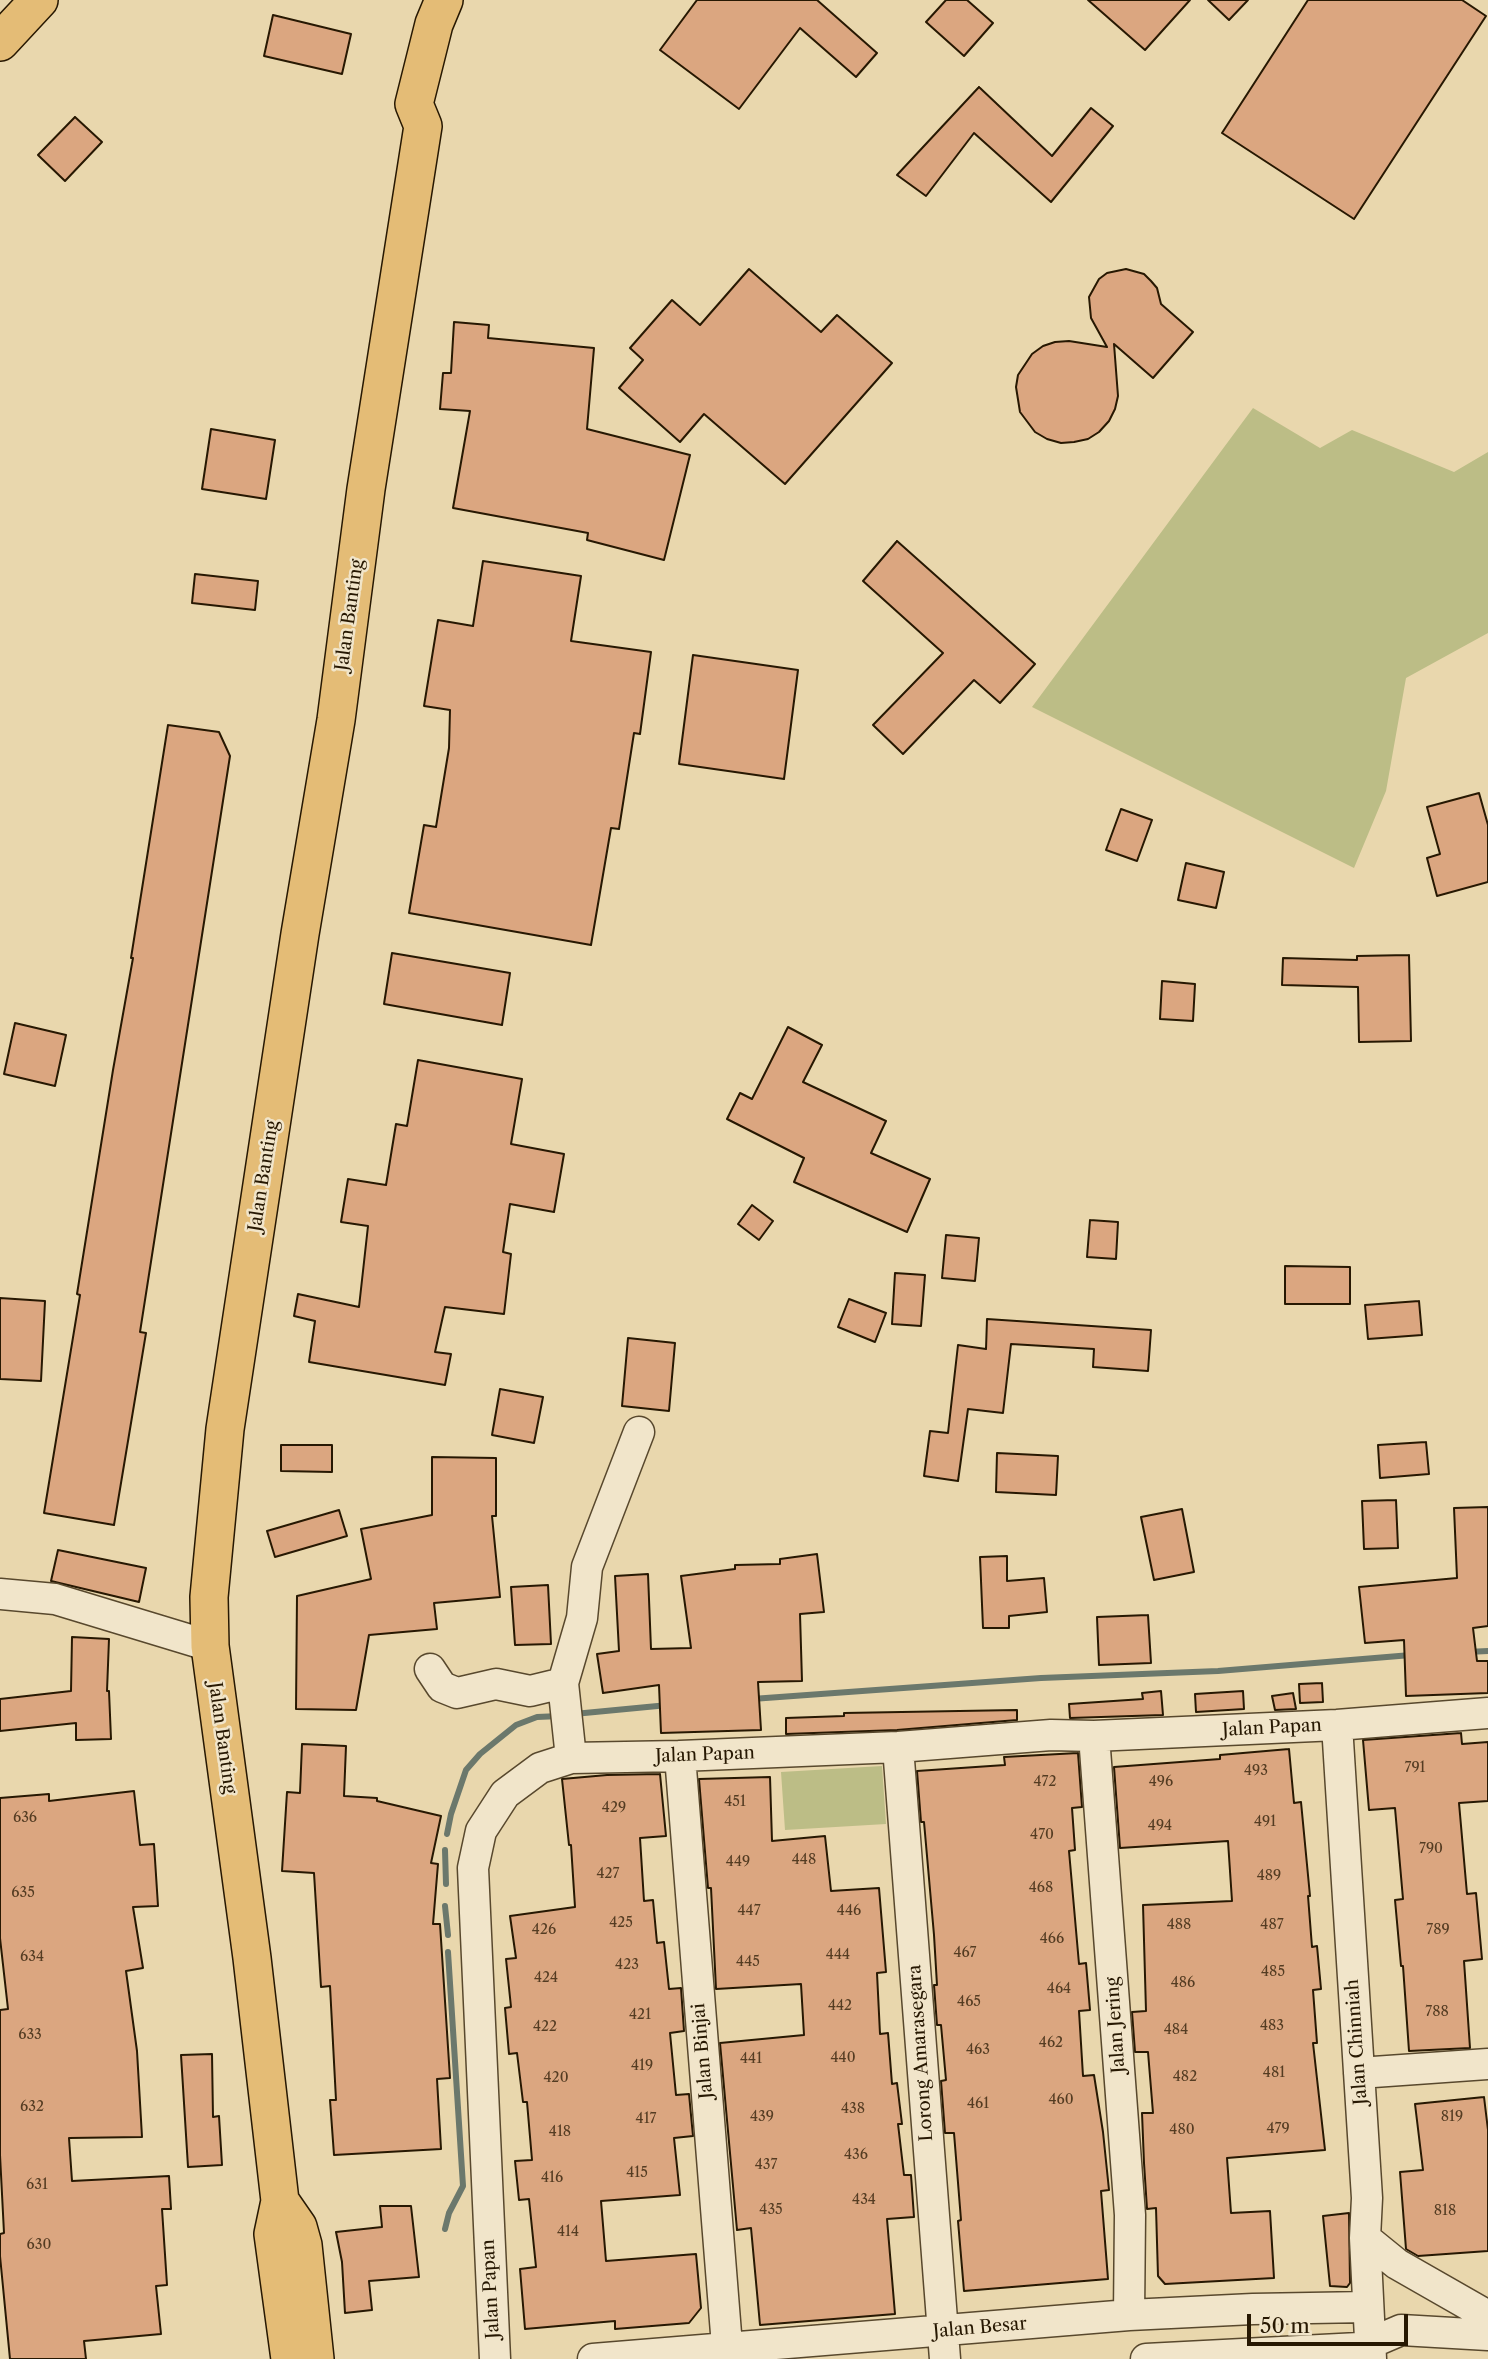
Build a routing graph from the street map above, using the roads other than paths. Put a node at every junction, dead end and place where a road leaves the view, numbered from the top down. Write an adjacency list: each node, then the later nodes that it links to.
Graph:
1 (38, 0): 4 (main road)
2 (444, 0): 5 (main road, Jalan Banting)
3 (468, 0): 5 (main road)
4 (0, 42)
5 (423, 126): 8 (main road, Jalan Banting)
6 (639, 1433): 10 (street)
7 (0, 1594): 8 (street)
8 (209, 1646): 21 (main road, Jalan Banting)
9 (430, 1669): 10 (street)
10 (564, 1692): 14 (street)
11 (1488, 1713): 12 (street, Jalan Papan)
12 (1337, 1725): 13 (street, Jalan Papan); 18 (street, Jalan Chinniah)
13 (1094, 1736): 15 (street, Jalan Papan); 22 (street, Jalan Jering)
14 (570, 1746): 16 (street, Jalan Papan); 32 (street, Jalan Papan)
15 (898, 1747): 16 (street, Jalan Papan); 25 (street, Lorong Amarasegara)
16 (680, 1756): 26 (street, Jalan Binjai)
17 (1488, 2064): 18 (street)
18 (1359, 2073): 19 (street, Jalan Chinniah)
19 (1365, 2238): 20 (street, Jalan Chinniah); 23 (street)
20 (1367, 2307): 22 (street, Jalan Besar); 27 (street, Jalan Chinniah)
21 (296, 2311): 28 (main road); 29 (main road, Jalan Banting); 30 (main road); 31 (main road)
22 (1129, 2315): 25 (street, Jalan Besar)
23 (1488, 2316)
24 (1488, 2335): 27 (street)
25 (944, 2345): 26 (street, Jalan Besar)
26 (727, 2346): 33 (street, Jalan Besar)
27 (1371, 2352): 34 (street)
28 (265, 2359)
29 (290, 2359)
30 (315, 2359)
31 (341, 2359)
32 (495, 2359)
33 (593, 2359)
34 (1146, 2359)

